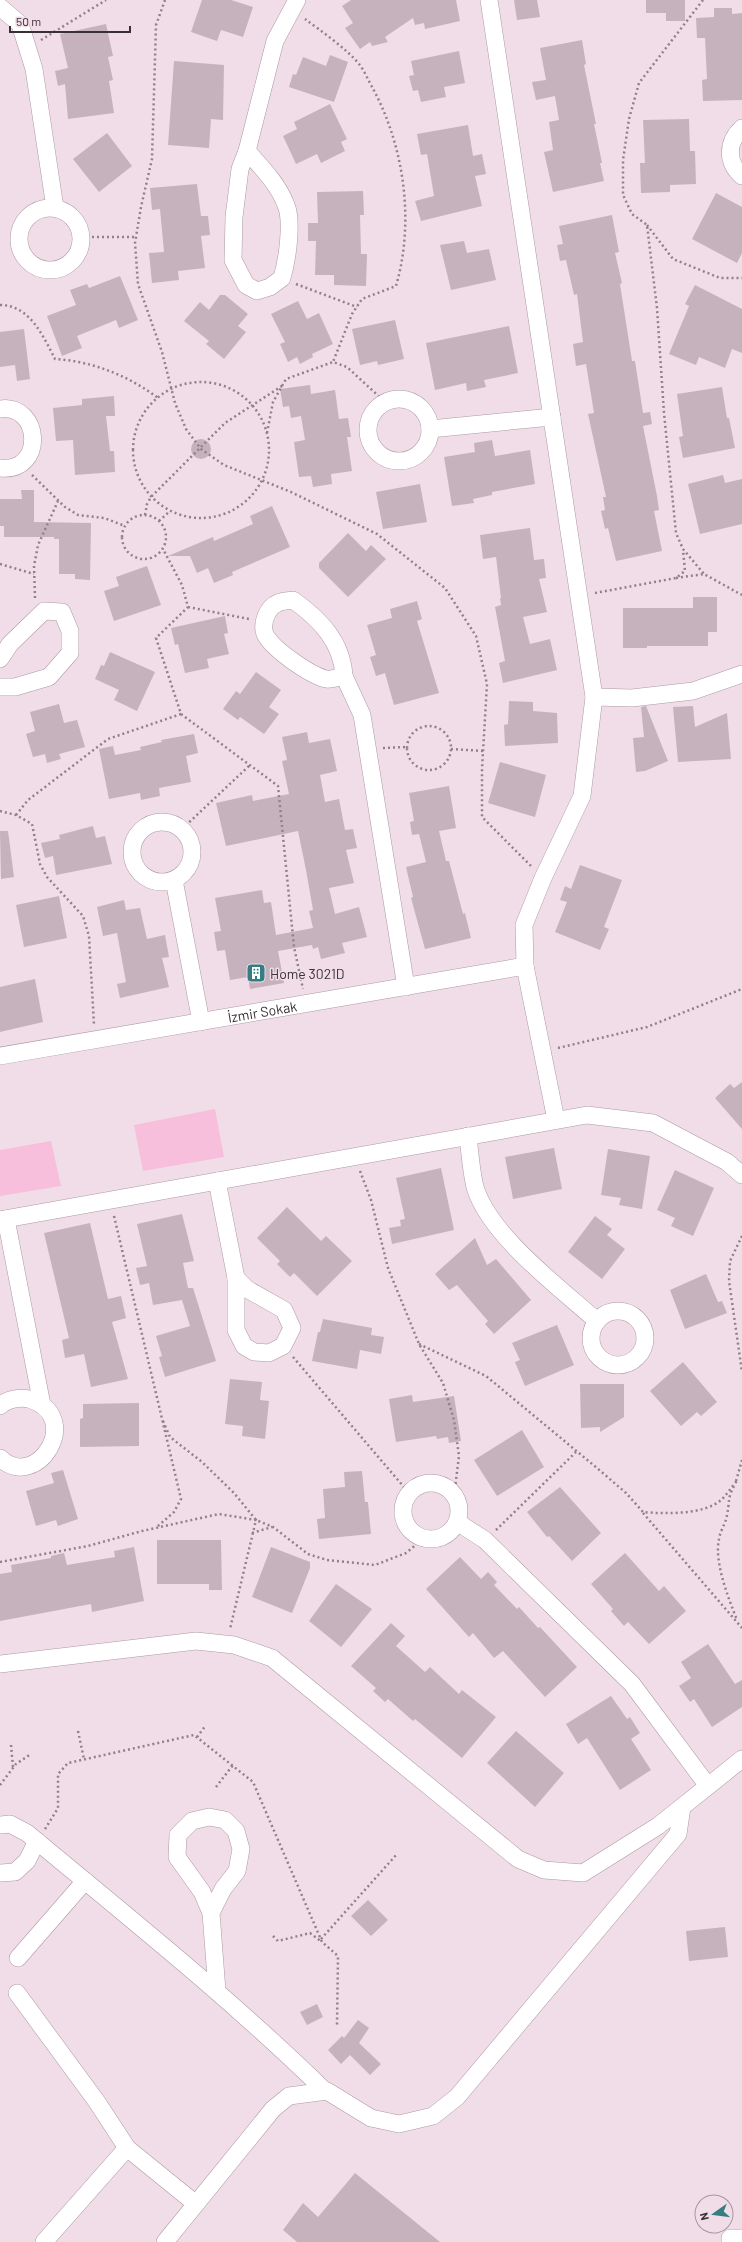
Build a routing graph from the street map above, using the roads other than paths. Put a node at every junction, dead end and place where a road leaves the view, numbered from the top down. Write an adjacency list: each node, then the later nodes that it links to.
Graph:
1 (490, 0): 9 (street)
2 (294, 4): 5 (street)
3 (0, 7): 7 (street)
4 (742, 128): 6 (street)
5 (247, 151): 5 (street)
6 (742, 176)
7 (55, 208): 7 (street)
8 (0, 409): 11 (street)
9 (552, 417): 10 (street); 16 (street)
10 (430, 429): 10 (street)
11 (0, 468)
12 (0, 659): 15 (street)
13 (742, 674): 16 (street)
14 (344, 676): 14 (street); 19 (street)
15 (0, 687)
16 (594, 697): 18 (street)
17 (174, 880): 17 (street); 20 (street)
18 (525, 966): 19 (street, İzmir Sokak); 22 (street)
19 (406, 987): 20 (street, İzmir Sokak)
20 (201, 1022): 21 (street, İzmir Sokak)
21 (0, 1056)
22 (556, 1120): 23 (street); 24 (street)
23 (468, 1136): 25 (street); 28 (street)
24 (742, 1175)
25 (217, 1181): 26 (street); 27 (street)
26 (3, 1219): 29 (street)
27 (236, 1278): 27 (street)
28 (597, 1321)
29 (42, 1405): 30 (street); 31 (street)
30 (0, 1406)
31 (0, 1458)
32 (457, 1522): 32 (street); 35 (street)
33 (0, 1664): 36 (street)
34 (742, 1759): 35 (street)
35 (708, 1786): 36 (street)
36 (682, 1807): 45 (street)
37 (0, 1825): 38 (street)
38 (37, 1841): 39 (street); 40 (street)
39 (0, 1873)
40 (85, 1881): 42 (street); 43 (street)
41 (211, 1914): 41 (street); 43 (street)
42 (18, 1958)
43 (217, 1991): 45 (street)
44 (17, 1993): 46 (street)
45 (325, 2091): 47 (street)
46 (126, 2148): 47 (street); 49 (street)
47 (196, 2204): 50 (street)
48 (742, 2238): 51 (street)
49 (44, 2242)
50 (165, 2242)
51 (730, 2242)

